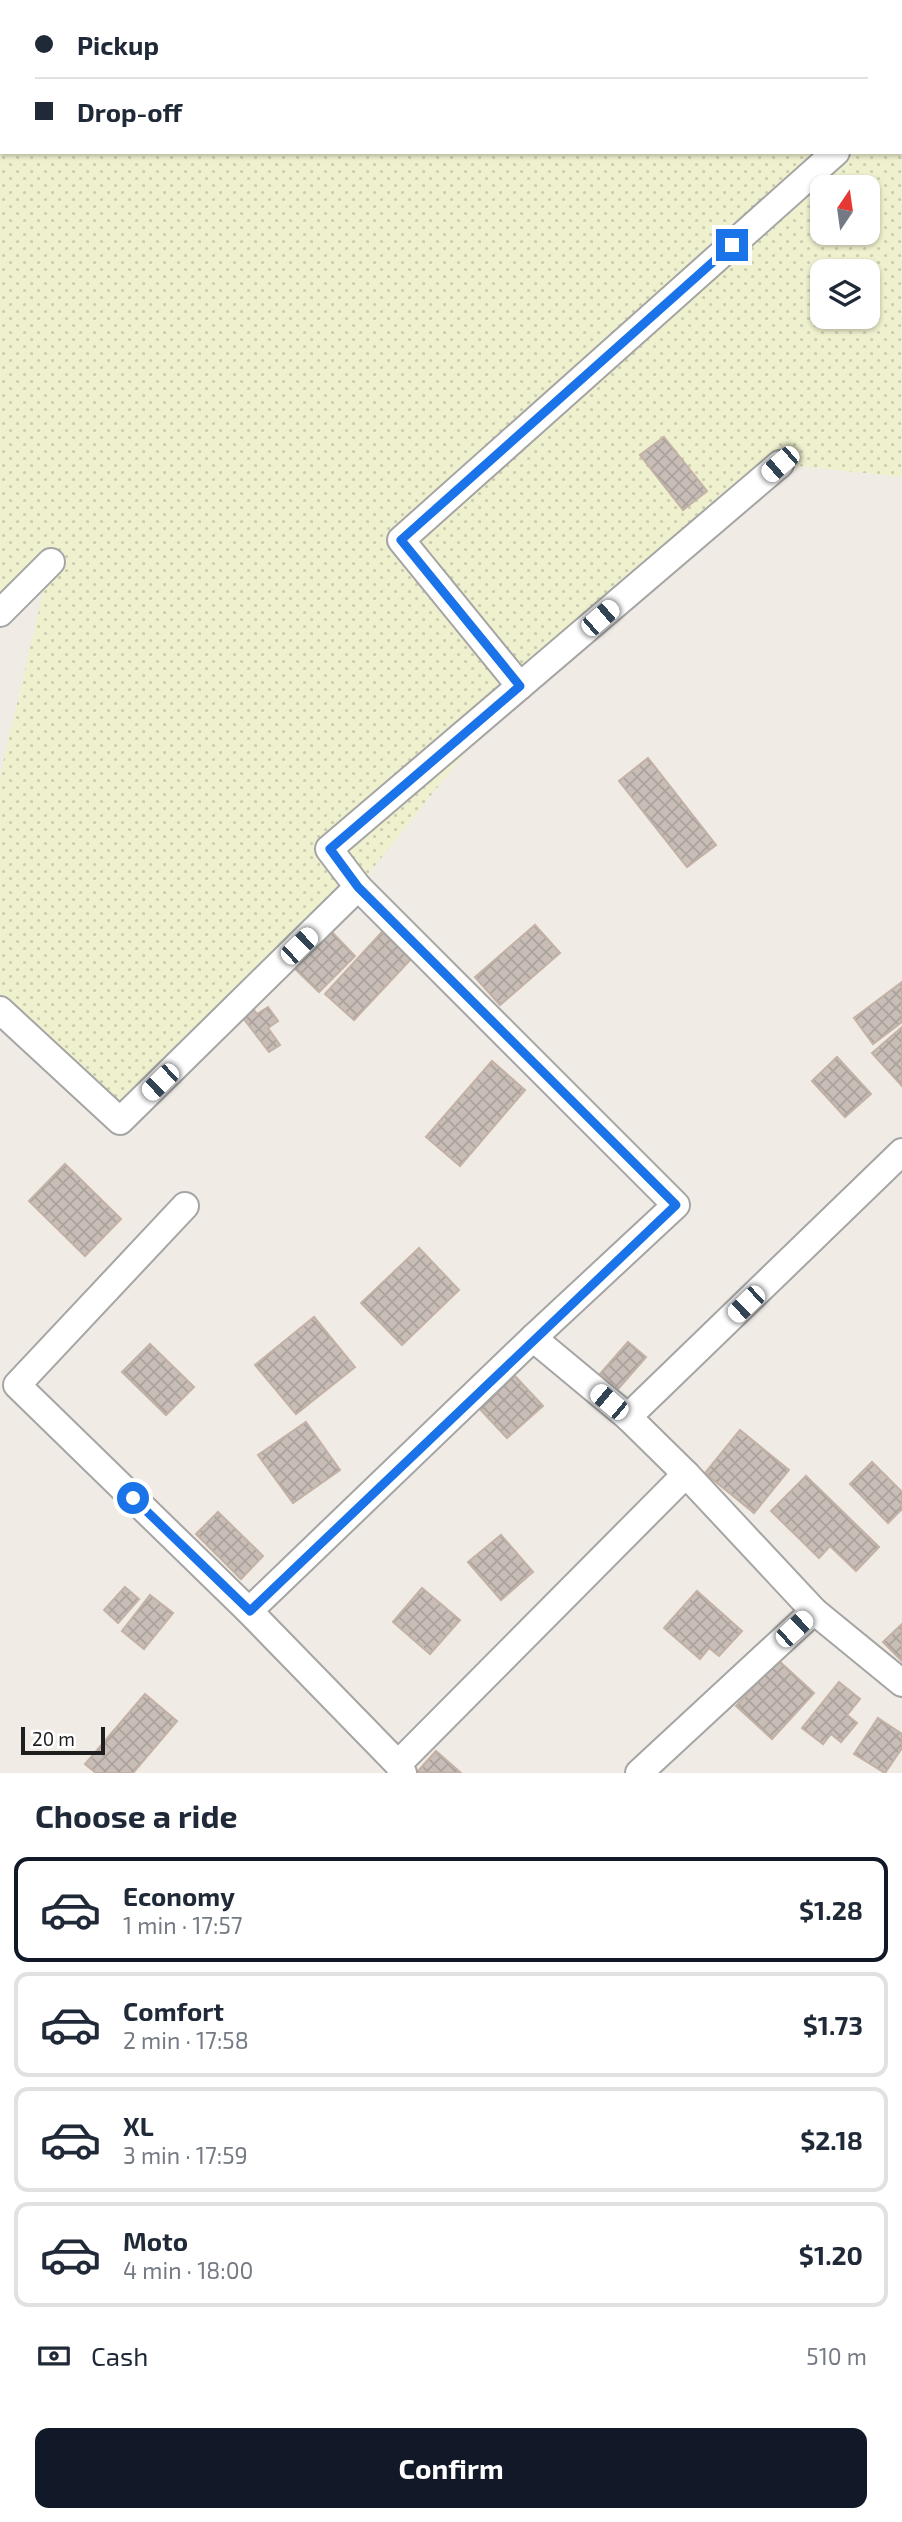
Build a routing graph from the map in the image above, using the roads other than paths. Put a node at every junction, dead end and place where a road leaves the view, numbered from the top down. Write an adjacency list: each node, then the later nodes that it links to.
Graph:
1 (834, 154): 5 (street)
2 (780, 464): 5 (street)
3 (51, 562): 4 (street)
4 (0, 613)
5 (520, 686): 6 (street)
6 (358, 887): 7 (street); 10 (street)
7 (0, 1010)
8 (902, 1152): 11 (street)
9 (185, 1206): 13 (street)
10 (533, 1338): 11 (street); 13 (street)
11 (628, 1418): 12 (street)
12 (686, 1474): 14 (street); 16 (street)
13 (250, 1611): 16 (street)
14 (814, 1611): 15 (street); 17 (street)
15 (902, 1683)
16 (400, 1769)
17 (639, 1773)

